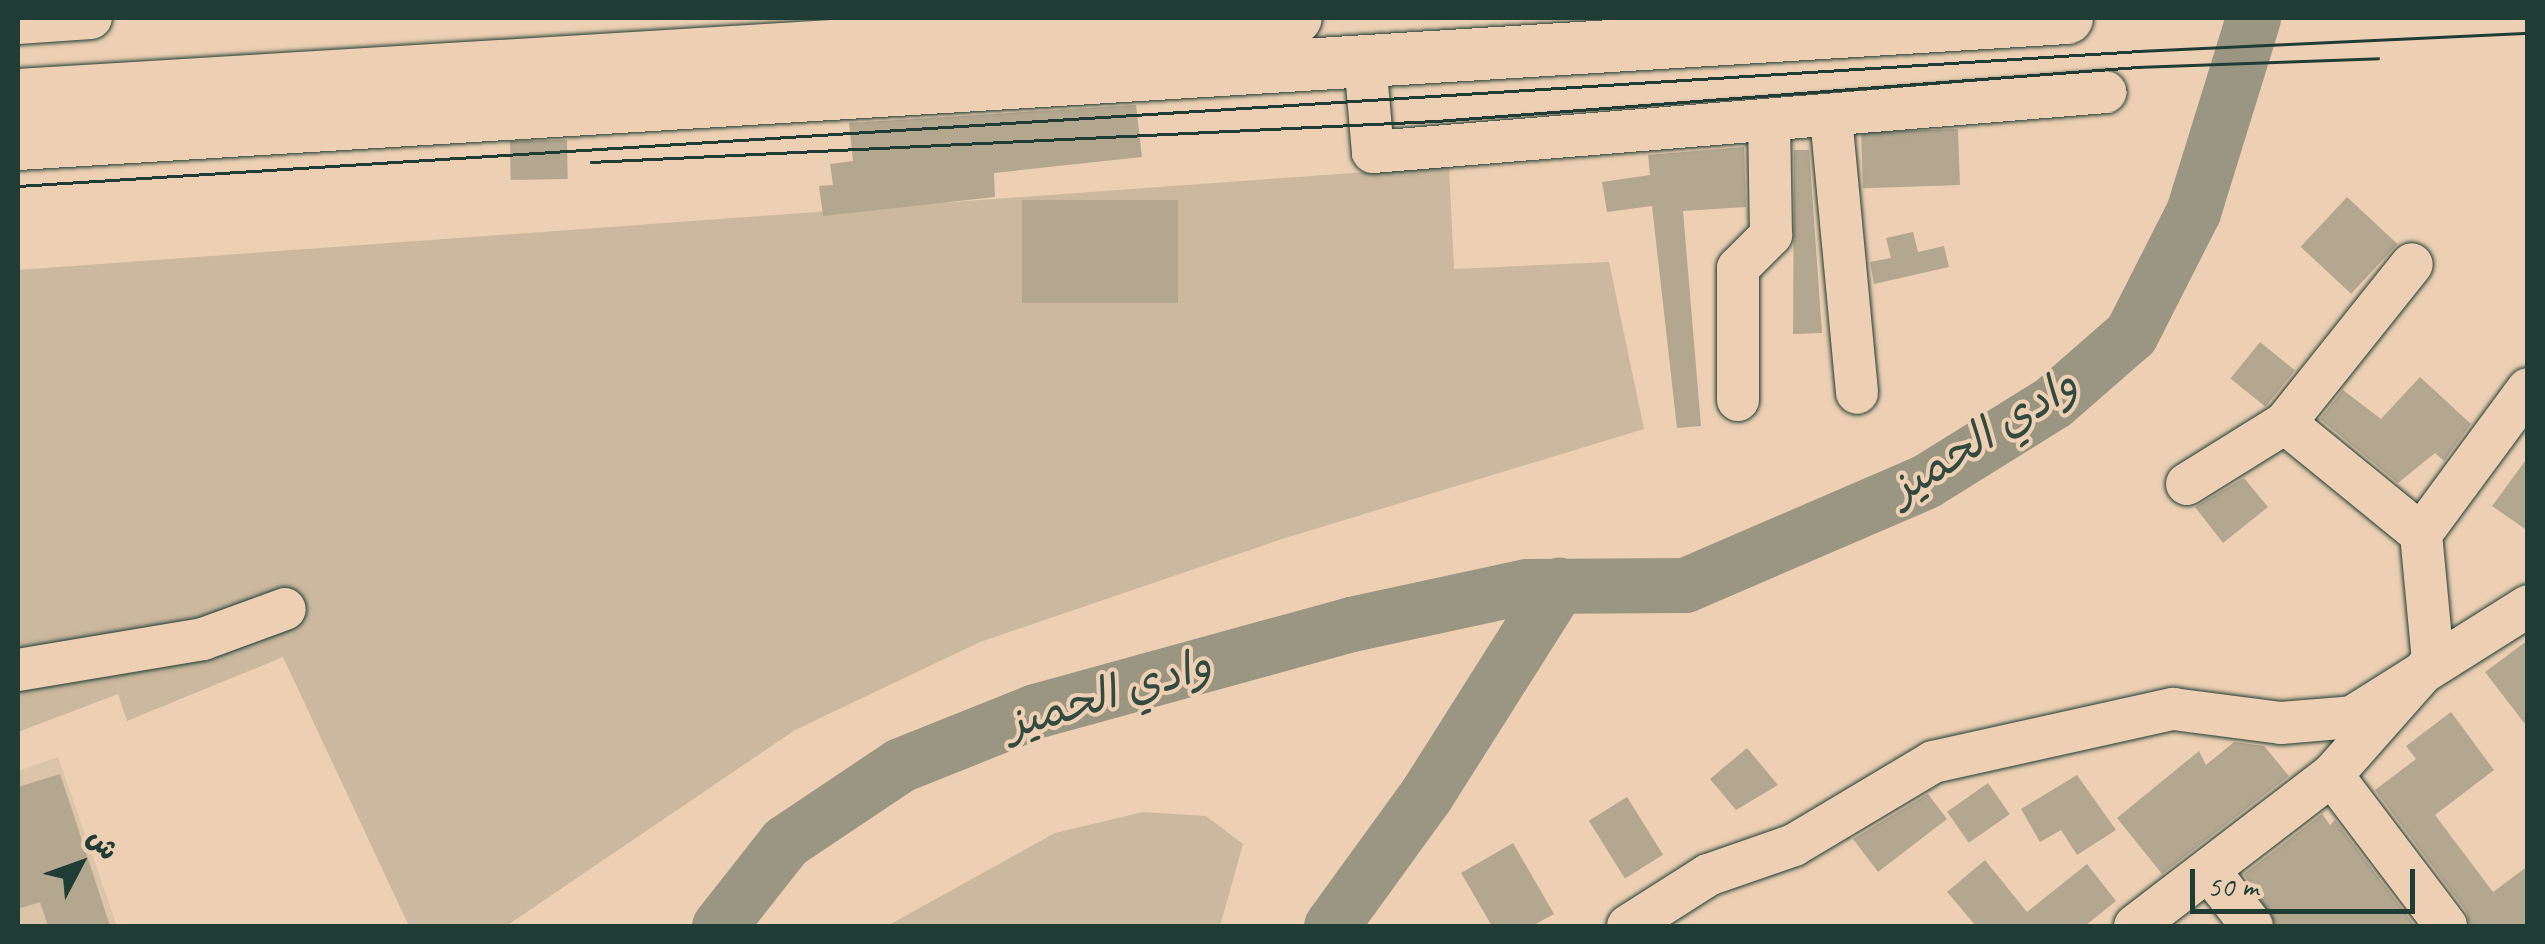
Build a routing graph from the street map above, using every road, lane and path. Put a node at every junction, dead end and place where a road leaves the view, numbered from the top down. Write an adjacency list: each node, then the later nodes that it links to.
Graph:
1 (91, 18): 5 (street)
2 (1296, 18): 4 (main road)
3 (2067, 18): 6 (main road)
4 (1127, 21): 8 (main road)
5 (18, 24)
6 (1365, 61): 10 (street); 11 (main road)
7 (2106, 92): 9 (street)
8 (18, 96)
9 (1832, 117): 10 (street); 14 (street)
10 (1769, 122): 15 (street)
11 (18, 144)
12 (2412, 264): 16 (street)
13 (2528, 389): 18 (street)
14 (1856, 393)
15 (1738, 400)
16 (2285, 423): 17 (street); 18 (street)
17 (2187, 484)
18 (2420, 534): 21 (street)
19 (2528, 606): 21 (street)
20 (285, 609): 22 (street)
21 (2433, 661): 23 (street); 25 (street)
22 (18, 670)
23 (2332, 776): 24 (street); 28 (street)
24 (2210, 872): 26 (street); 27 (street)
25 (1628, 926)
26 (2135, 926)
27 (2252, 926)
28 (2446, 926)

